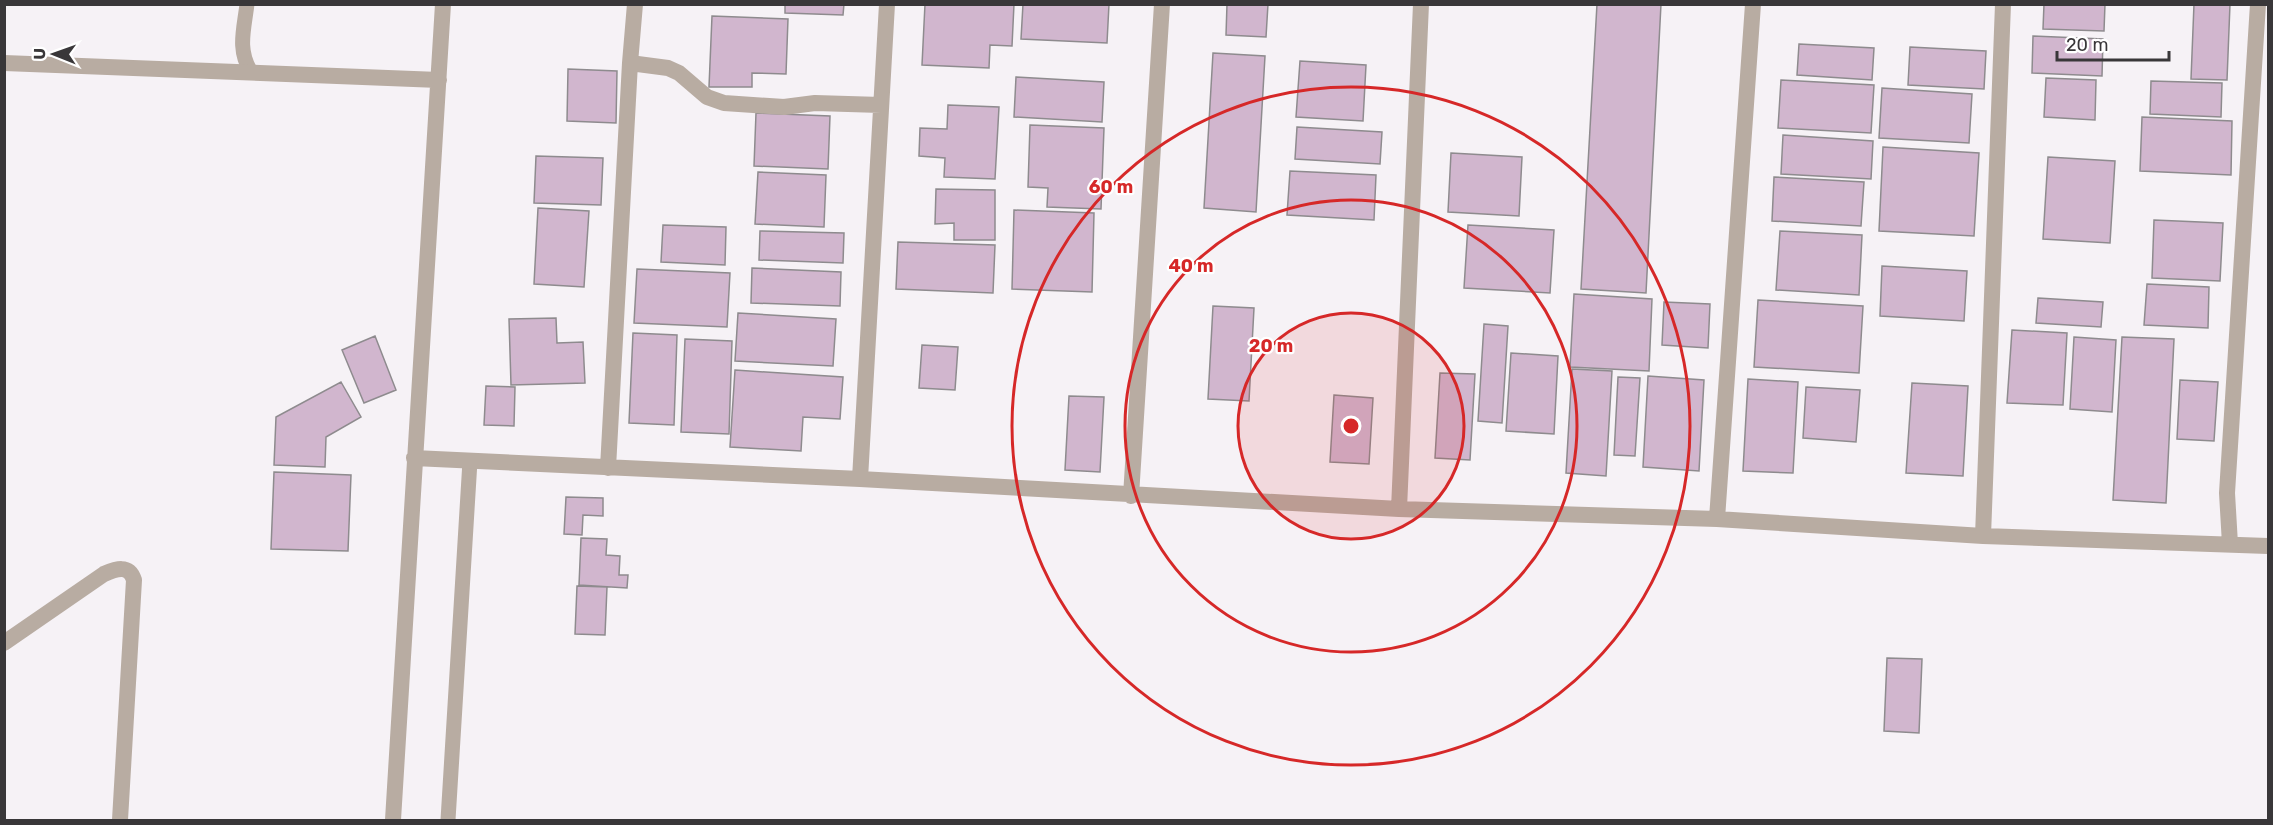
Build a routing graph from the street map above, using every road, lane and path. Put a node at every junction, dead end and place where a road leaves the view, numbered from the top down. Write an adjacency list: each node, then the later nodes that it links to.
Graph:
1 (248, 4): 12 (lane)
2 (443, 4): 13 (street)
3 (636, 4): 11 (street)
4 (887, 4): 14 (street)
5 (1162, 4): 19 (street)
6 (1421, 4): 20 (street)
7 (1753, 4): 21 (street)
8 (2003, 4): 22 (street)
9 (2258, 4): 23 (street)
10 (4, 63): 12 (street)
11 (630, 63): 14 (street); 17 (street)
12 (250, 72): 13 (street)
13 (439, 80): 15 (street)
14 (881, 105): 18 (street)
15 (414, 458): 16 (street); 27 (street)
16 (470, 461): 17 (street); 28 (lane)
17 (608, 468): 18 (street)
18 (860, 479): 19 (street)
19 (1131, 496): 20 (street)
20 (1399, 509): 21 (street)
21 (1717, 519): 22 (street)
22 (1983, 536): 23 (street)
23 (2230, 544): 24 (street)
24 (2268, 546)
25 (4, 643): 26 (street)
26 (120, 820)
27 (393, 820)
28 (448, 820)

